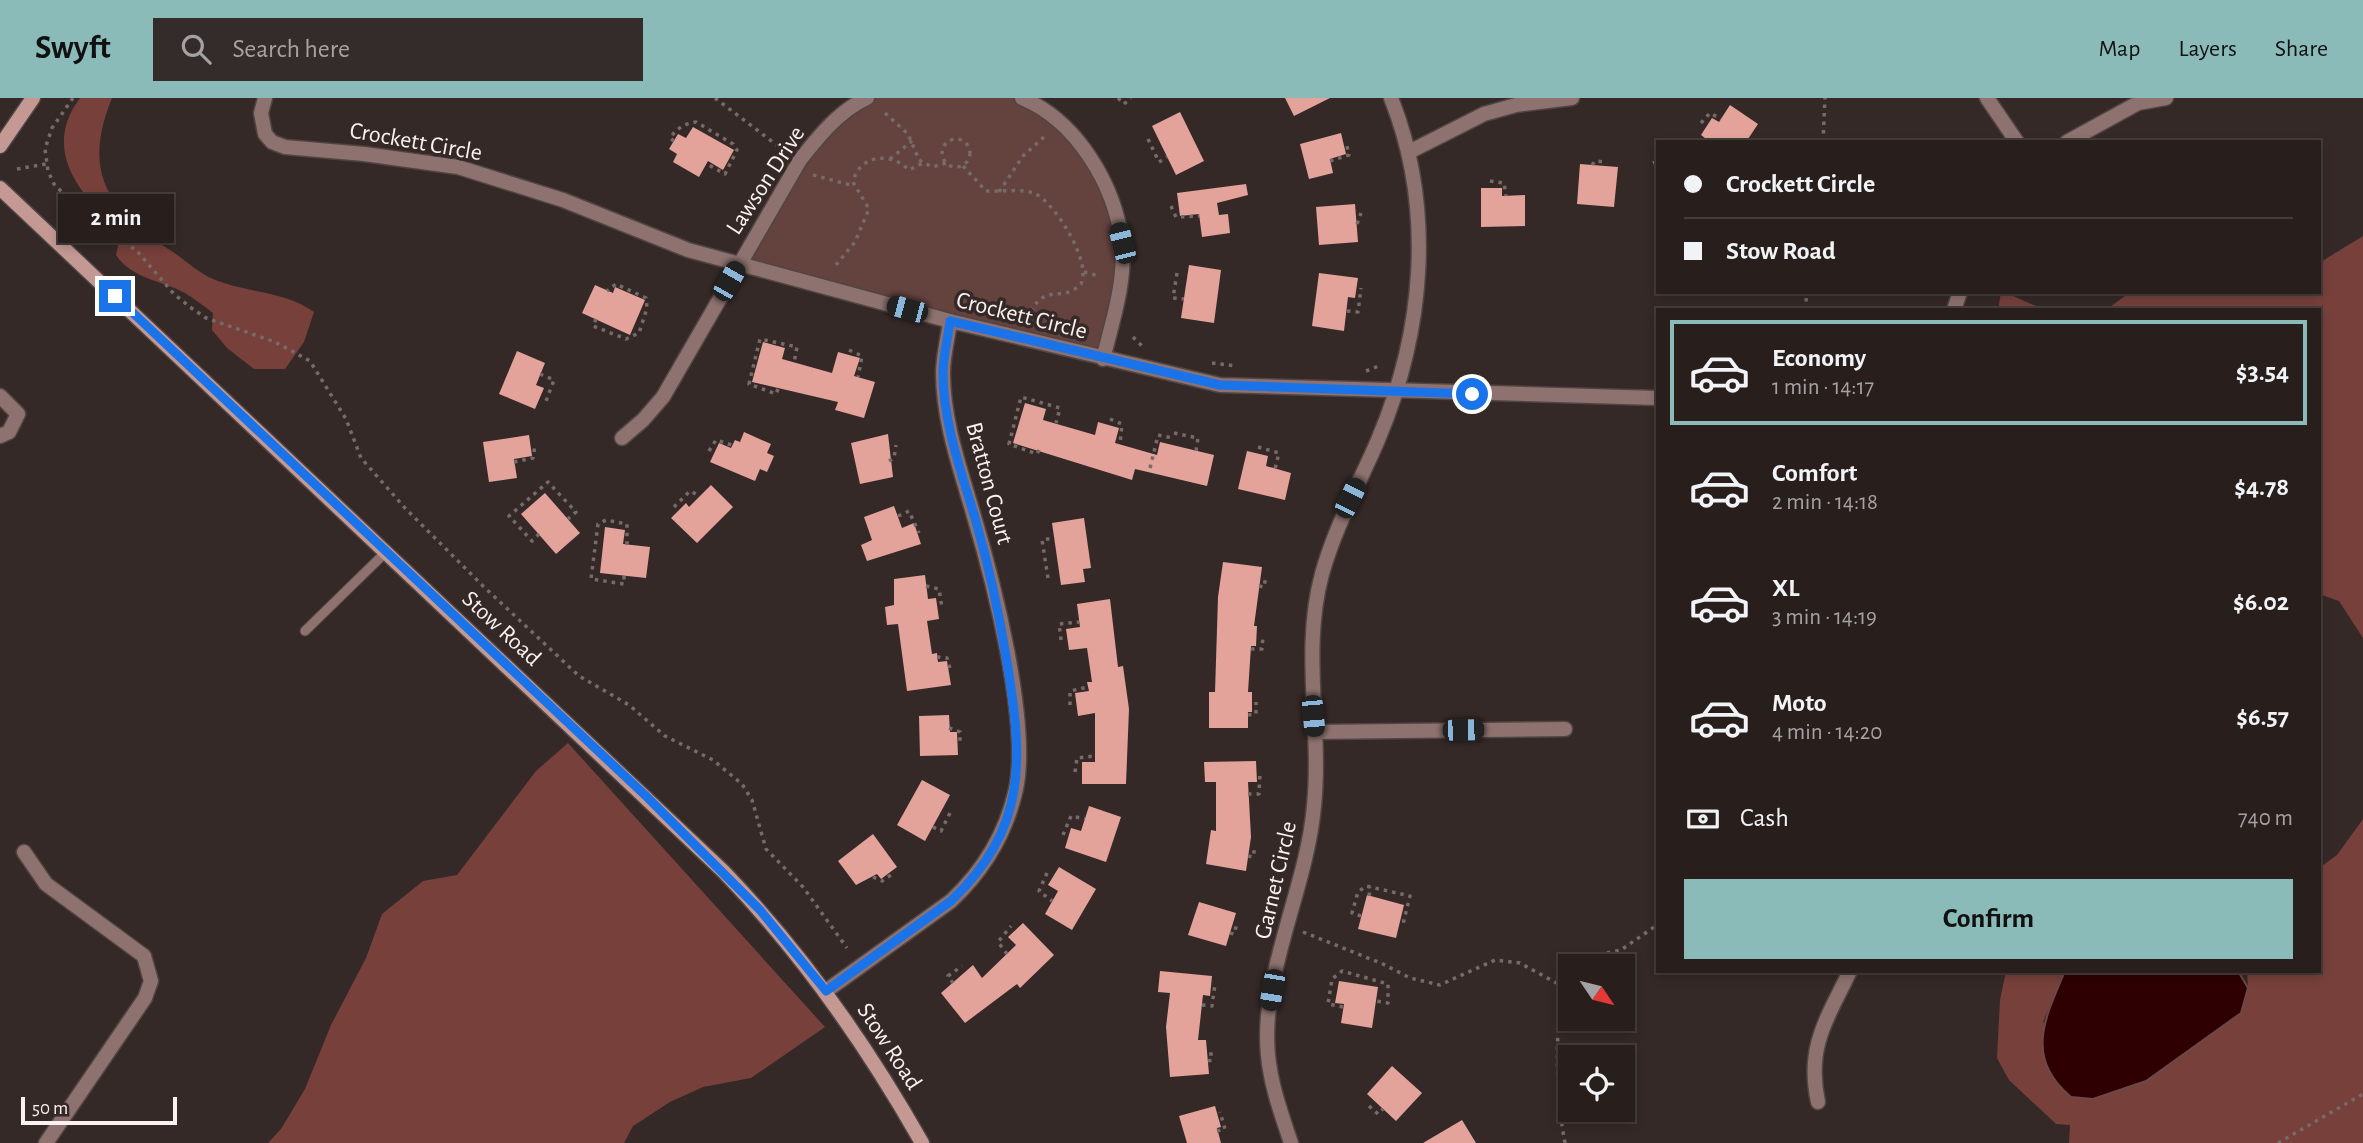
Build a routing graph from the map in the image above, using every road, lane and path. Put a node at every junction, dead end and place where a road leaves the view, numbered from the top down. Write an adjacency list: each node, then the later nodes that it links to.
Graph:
1 (33, 98): 25 (street)
2 (73, 98): 35 (path)
3 (265, 98): 51 (street, Crockett Circle)
4 (715, 98): 30 (path)
5 (867, 98): 30 (street, Lawson Drive)
6 (1022, 98): 66 (street)
7 (1118, 98): 8 (path)
8 (1131, 98)
9 (1391, 98): 26 (street, Garnet Circle)
10 (1572, 98): 26 (street)
11 (1825, 98): 19 (path)
12 (1987, 98): 20 (street)
13 (2166, 98): 21 (street)
14 (885, 113): 23 (path)
15 (1721, 119): 16 (path)
16 (1701, 123)
17 (1045, 136): 45 (path)
18 (1148, 139): 28 (path)
19 (1823, 140)
20 (2016, 140)
21 (2071, 140)
22 (674, 141): 36 (path)
23 (912, 141): 29 (path); 33 (path)
24 (1346, 142): 31 (path)
25 (0, 145)
26 (1409, 152): 75 (street, Garnet Circle)
27 (1656, 156): 37 (path)
28 (1167, 157)
29 (890, 159): 33 (path); 43 (path)
30 (800, 160): 51 (street, Lawson Drive)
31 (1330, 161)
32 (1605, 162): 38 (path)
33 (923, 163): 34 (path)
34 (946, 163): 39 (path); 39 (path)
35 (46, 164): 40 (path); 149 (path)
36 (707, 164)
37 (1655, 164)
38 (1592, 165)
39 (963, 166): 45 (path)
40 (17, 169)
41 (813, 175): 43 (path)
42 (1490, 181): 46 (path)
43 (854, 187): 52 (path)
44 (0, 188): 103 (street, Stow Road)
45 (999, 192): 53 (path)
46 (1506, 195)
47 (1171, 206): 49 (path)
48 (1361, 214): 50 (path)
49 (1199, 216)
50 (1357, 224)
51 (739, 263): 62 (street, Crockett Circle); 82 (street, Lawson Drive)
52 (836, 265)
53 (1083, 271): 55 (path); 60 (path)
54 (1177, 273): 58 (path)
55 (1099, 276)
56 (1361, 288): 59 (path)
57 (607, 291): 61 (path)
58 (1184, 299)
59 (1347, 311)
60 (1027, 318)
61 (596, 320)
62 (950, 321): 66 (street, Crockett Circle); 157 (street, Bratton Court)
63 (1133, 337): 65 (path)
64 (849, 350): 73 (path)
65 (1146, 350)
66 (1103, 359): 75 (street, Crockett Circle)
67 (794, 363): 74 (path)
68 (1207, 363): 70 (path)
69 (1378, 366): 71 (path)
70 (1247, 368)
71 (1362, 371)
72 (540, 374): 78 (path)
73 (858, 377)
74 (778, 389)
75 (1397, 392): 77 (street, Crockett Circle); 123 (street, Garnet Circle)
76 (0, 396): 81 (street)
77 (1656, 398)
78 (546, 401)
79 (1110, 419): 85 (path)
80 (1056, 424): 88 (path)
81 (0, 436)
82 (622, 438)
83 (535, 444): 92 (path)
84 (896, 444): 91 (path)
85 (1120, 444)
86 (732, 445): 90 (path)
87 (1258, 447): 94 (path)
88 (1039, 450)
89 (1196, 450): 93 (path)
90 (709, 451)
91 (889, 461)
92 (514, 462)
93 (1150, 468)
94 (1275, 469)
95 (700, 496): 96 (path)
96 (674, 507)
97 (898, 516): 99 (path)
98 (568, 519): 100 (path)
99 (919, 533)
100 (539, 534)
101 (1054, 538): 106 (path)
102 (627, 545): 104 (path)
103 (387, 551): 111 (lane); 157 (street, Stow Road)
104 (624, 576)
105 (1266, 576): 108 (path)
106 (1048, 579)
107 (926, 586): 109 (path)
108 (1259, 586)
109 (942, 608)
110 (1079, 622): 113 (path)
111 (305, 631)
112 (1263, 636): 114 (path)
113 (1061, 640)
114 (1251, 649)
115 (937, 657): 116 (path)
116 (951, 672)
117 (1088, 687): 119 (path)
118 (1256, 702): 120 (path)
119 (1070, 705)
120 (1248, 715)
121 (949, 728): 124 (path)
122 (1565, 729): 123 (street)
123 (1315, 732): 147 (street, Garnet Circle)
124 (960, 743)
125 (1095, 756): 127 (path)
126 (1260, 771): 128 (path)
127 (1076, 772)
128 (1248, 794)
129 (952, 808): 131 (path)
130 (1085, 819): 132 (path)
131 (933, 827)
132 (1063, 835)
133 (1255, 846): 135 (path)
134 (24, 852): 170 (street)
135 (1248, 856)
136 (1048, 873): 141 (path)
137 (891, 875): 138 (path)
138 (873, 877)
139 (1370, 887): 140 (path); 142 (path); 144 (path)
140 (1368, 896)
141 (1052, 901)
142 (1362, 916)
143 (1237, 923): 148 (path)
144 (1400, 923)
145 (1011, 926): 150 (path)
146 (1656, 926): 151 (path)
147 (1288, 927): 156 (path); 172 (street, Garnet Circle)
148 (1230, 933)
149 (847, 948)
150 (1007, 954)
151 (1602, 954)
152 (962, 966): 154 (path)
153 (1849, 973): 165 (street)
154 (953, 983)
155 (1215, 984): 159 (path)
156 (1558, 984)
157 (826, 991): 171 (street, Stow Road)
158 (1376, 1001): 160 (path)
159 (1202, 1005)
160 (1343, 1007)
161 (1560, 1031): 173 (path)
162 (1210, 1048): 163 (path)
163 (1208, 1061)
164 (2363, 1094): 174 (path)
165 (1818, 1102)
166 (1369, 1106): 167 (path)
167 (1383, 1109)
168 (1220, 1112): 169 (path)
169 (1217, 1131)
170 (46, 1143)
171 (922, 1143)
172 (1291, 1143)
173 (1565, 1143)
174 (2278, 1143)

